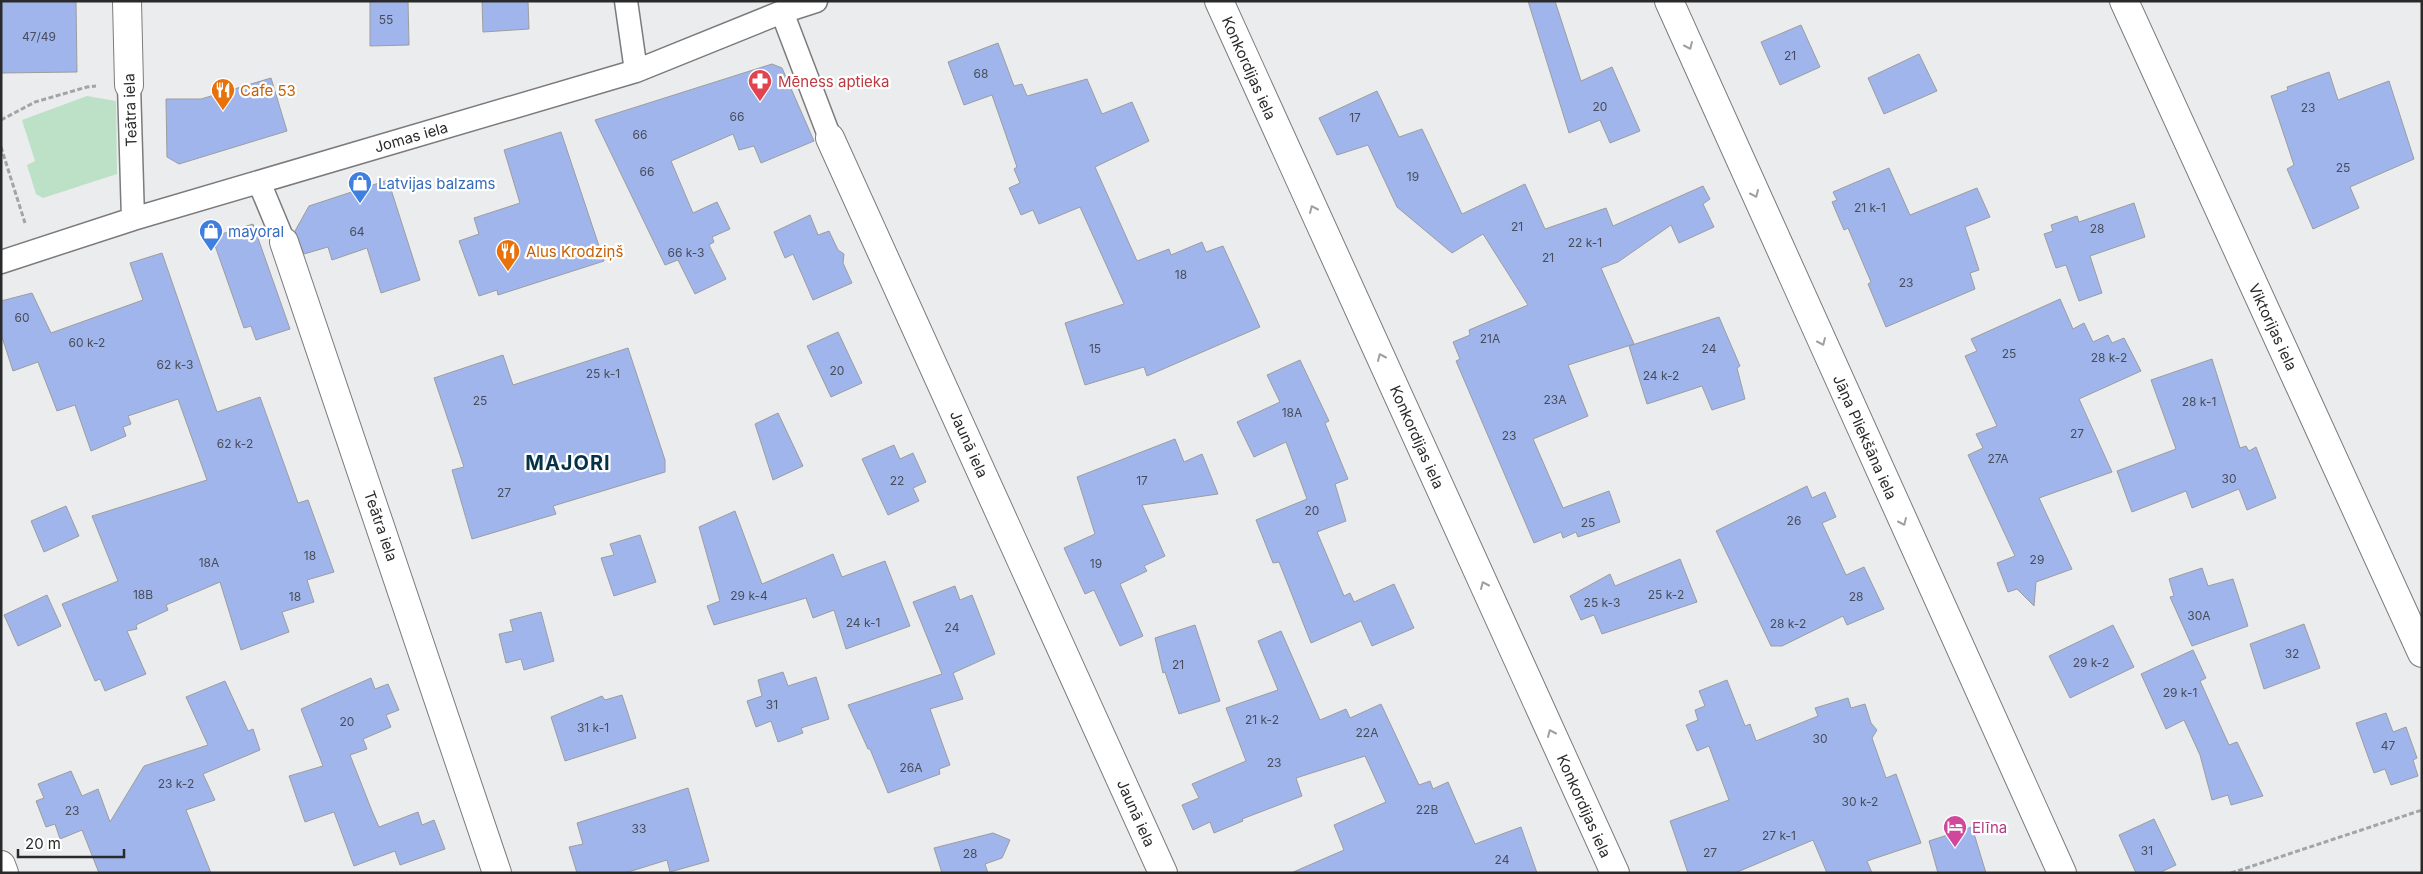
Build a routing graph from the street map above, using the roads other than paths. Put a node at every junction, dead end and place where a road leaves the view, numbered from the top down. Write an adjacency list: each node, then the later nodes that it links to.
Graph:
1 (127, 1): 9 (street, Teātra iela)
2 (626, 1): 8 (street)
3 (816, 1): 7 (street, Jomas iela)
4 (1219, 1): 20 (street, Konkordijas iela, one-way to 4)
5 (1669, 1): 21 (street, Jāņa Pliekšāna iela, one-way to 21)
6 (2124, 1): 15 (street, Viktorijas iela)
7 (782, 12): 8 (street, Jomas iela); 10 (street, Jaunā iela)
8 (636, 70): 11 (street, Jomas iela)
9 (128, 85): 12 (street, Teātra iela)
10 (830, 138): 19 (street, Jaunā iela)
11 (259, 182): 12 (street, Jomas iela); 13 (street, Teātra iela)
12 (133, 219): 14 (street, Jomas iela)
13 (284, 242): 18 (street, Teātra iela)
14 (1, 262)
15 (2422, 653)
16 (1, 865): 17 (street)
17 (4, 873)
18 (498, 873)
19 (1163, 873)
20 (1615, 873)
21 (2062, 873)

